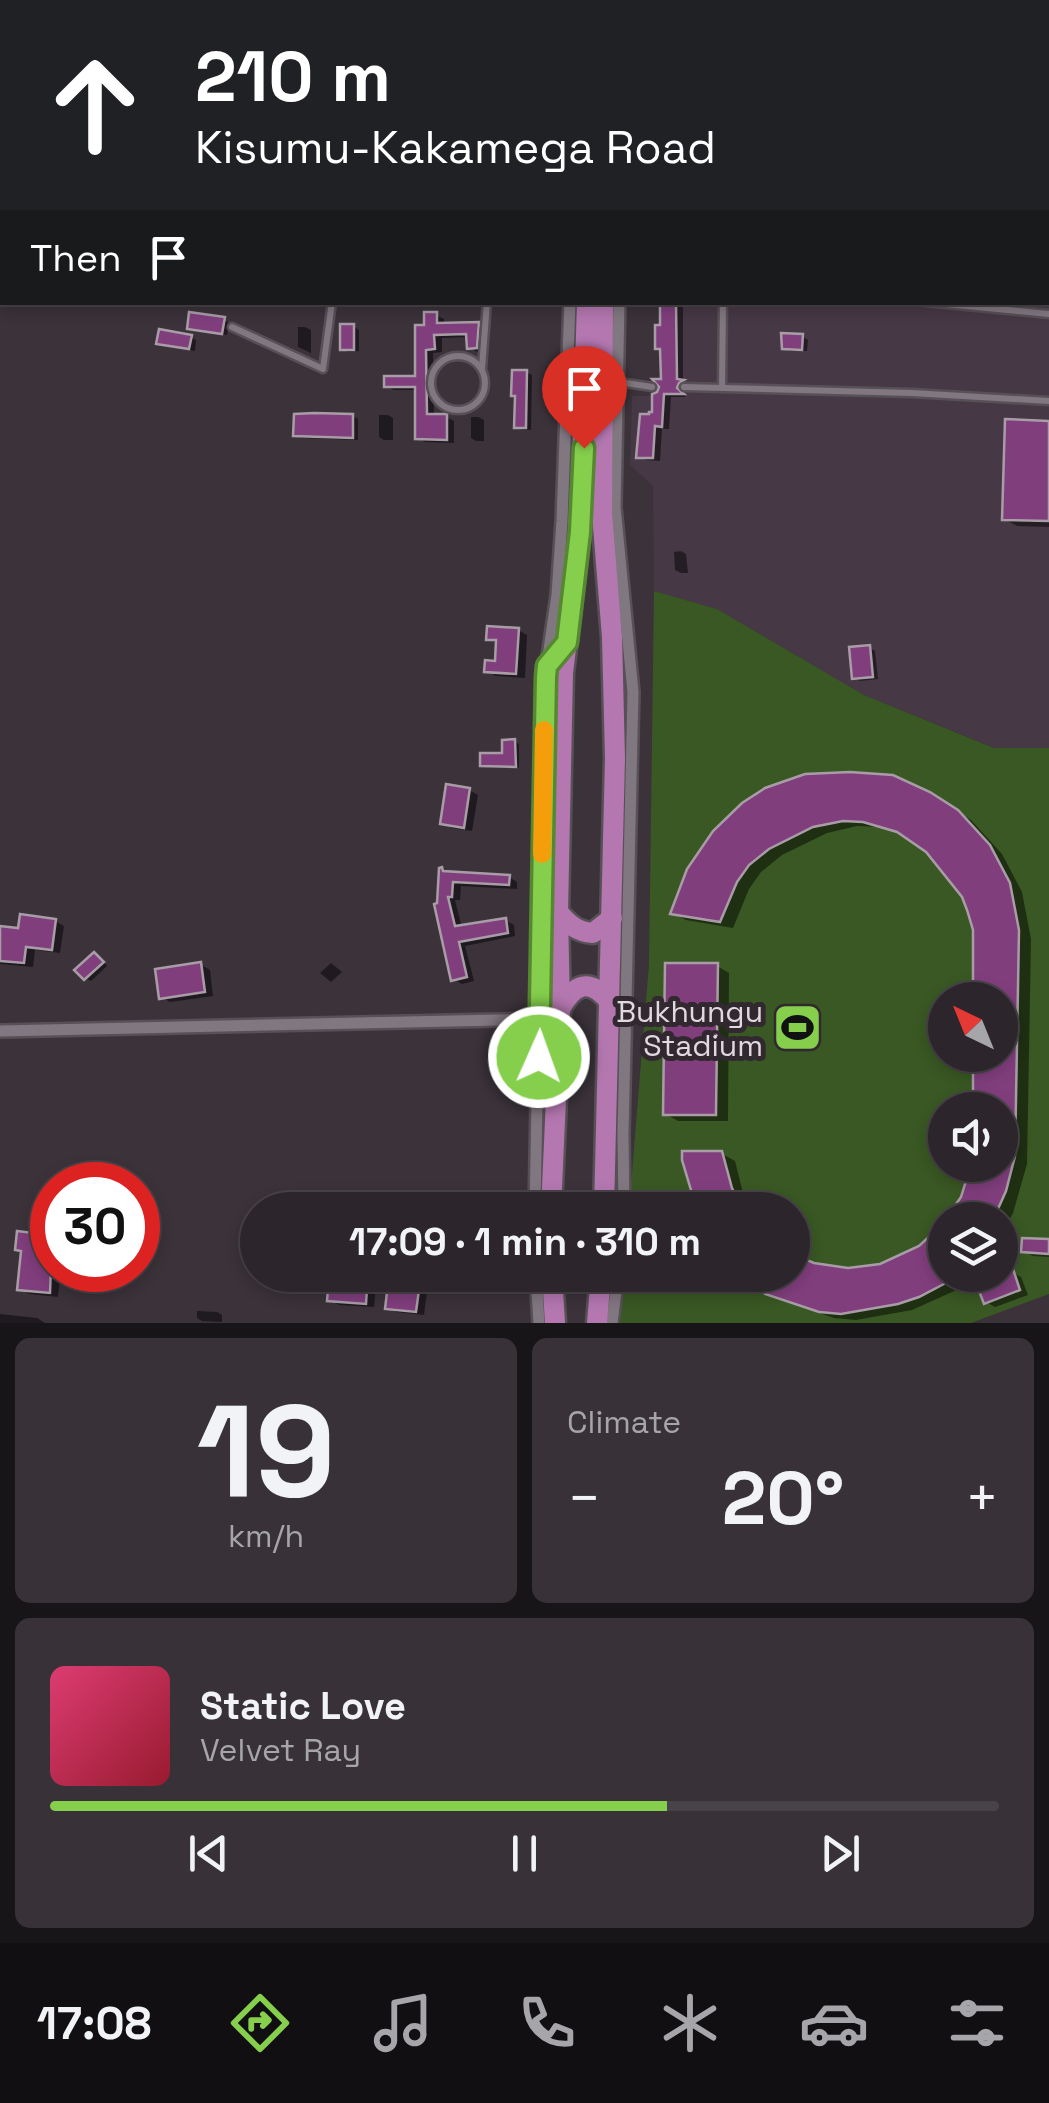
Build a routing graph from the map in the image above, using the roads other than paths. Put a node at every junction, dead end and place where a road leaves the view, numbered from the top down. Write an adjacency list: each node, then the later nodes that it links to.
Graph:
1 (332, 305): 10 (lane)
2 (487, 305): 11 (lane)
3 (570, 305): 19 (street)
4 (587, 305): 17 (highway)
5 (603, 305): 20 (highway)
6 (619, 305): 12 (street)
7 (723, 305): 15 (lane)
8 (957, 305): 9 (lane)
9 (1049, 314)
10 (232, 327)
11 (482, 369): 11 (lane)
12 (618, 382): 13 (lane); 18 (street)
13 (652, 387)
14 (684, 387): 15 (lane)
15 (722, 388): 16 (lane)
16 (1049, 401)
17 (567, 642): 19 (street); 21 (highway)
18 (628, 644): 20 (street); 30 (street)
19 (547, 666): 25 (street)
20 (613, 670): 22 (highway)
21 (558, 912): 22 (highway); 24 (highway)
22 (612, 918): 23 (highway)
23 (609, 1001): 24 (highway); 29 (highway)
24 (560, 1008): 28 (highway)
25 (540, 1019): 26 (street); 27 (street)
26 (0, 1031)
27 (535, 1192)
28 (553, 1192)
29 (604, 1192)
30 (624, 1192)
31 (537, 1292): 35 (street)
32 (553, 1292): 36 (highway)
33 (600, 1292): 37 (highway)
34 (616, 1292): 38 (street)
35 (539, 1323)
36 (555, 1323)
37 (597, 1323)
38 (612, 1323)

